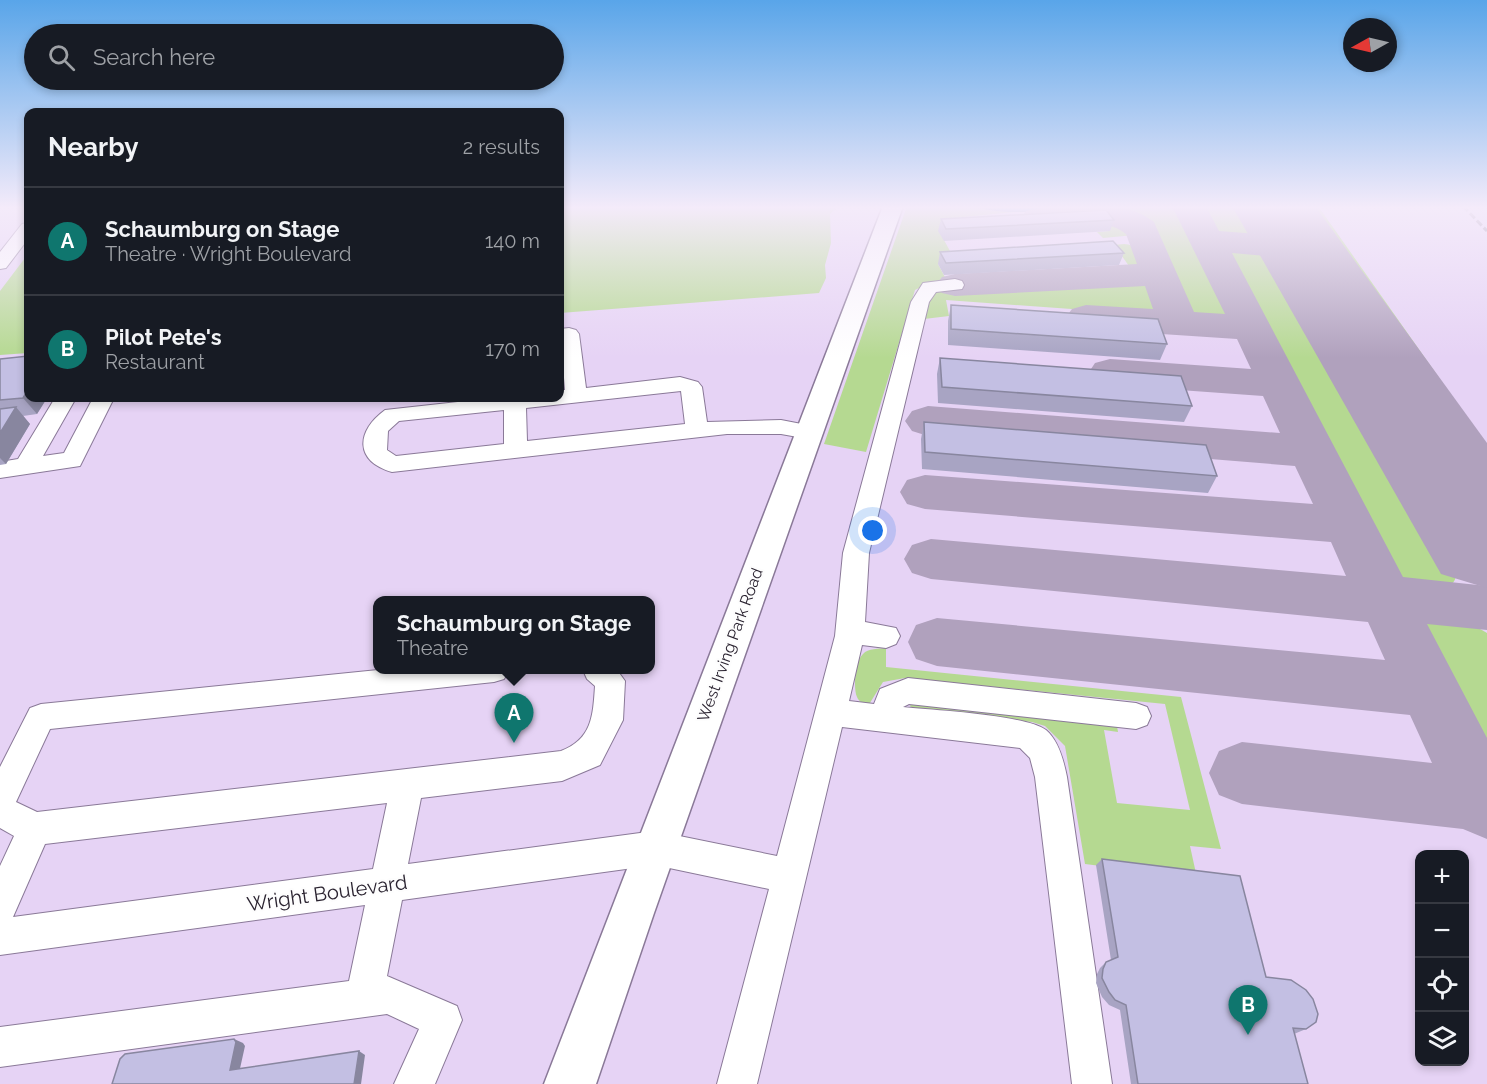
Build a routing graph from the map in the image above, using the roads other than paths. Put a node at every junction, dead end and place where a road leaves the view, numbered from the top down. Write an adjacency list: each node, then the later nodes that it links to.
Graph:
1 (874, 257): 12 (main road, West Irving Park Road)
2 (956, 285): 16 (street)
3 (564, 334): 4 (street)
4 (564, 384)
5 (564, 396): 11 (street)
6 (62, 402): 14 (street)
7 (101, 402): 14 (street)
8 (474, 402): 10 (street)
9 (515, 402): 13 (street)
10 (392, 406): 13 (street)
11 (698, 430): 12 (street); 13 (street)
12 (809, 432): 27 (main road, West Irving Park Road)
13 (516, 450)
14 (26, 466): 15 (street)
15 (0, 470)
16 (851, 632): 17 (street); 20 (street)
17 (886, 636)
18 (447, 674): 24 (street)
19 (602, 674): 23 (street)
20 (831, 712): 22 (street); 28 (street)
21 (1136, 716): 22 (street)
22 (884, 718): 37 (street)
23 (407, 784): 26 (street); 29 (street)
24 (0, 800)
25 (0, 811): 26 (street)
26 (35, 829): 30 (street)
27 (655, 848): 28 (street, Wright Boulevard); 29 (street, Wright Boulevard); 35 (main road, West Irving Park Road)
28 (791, 876): 36 (street)
29 (386, 885): 31 (street, Wright Boulevard); 32 (street)
30 (0, 905)
31 (0, 937)
32 (364, 998): 33 (street); 34 (street)
33 (0, 1047)
34 (414, 1084)
35 (570, 1084)
36 (737, 1084)
37 (1092, 1084)

